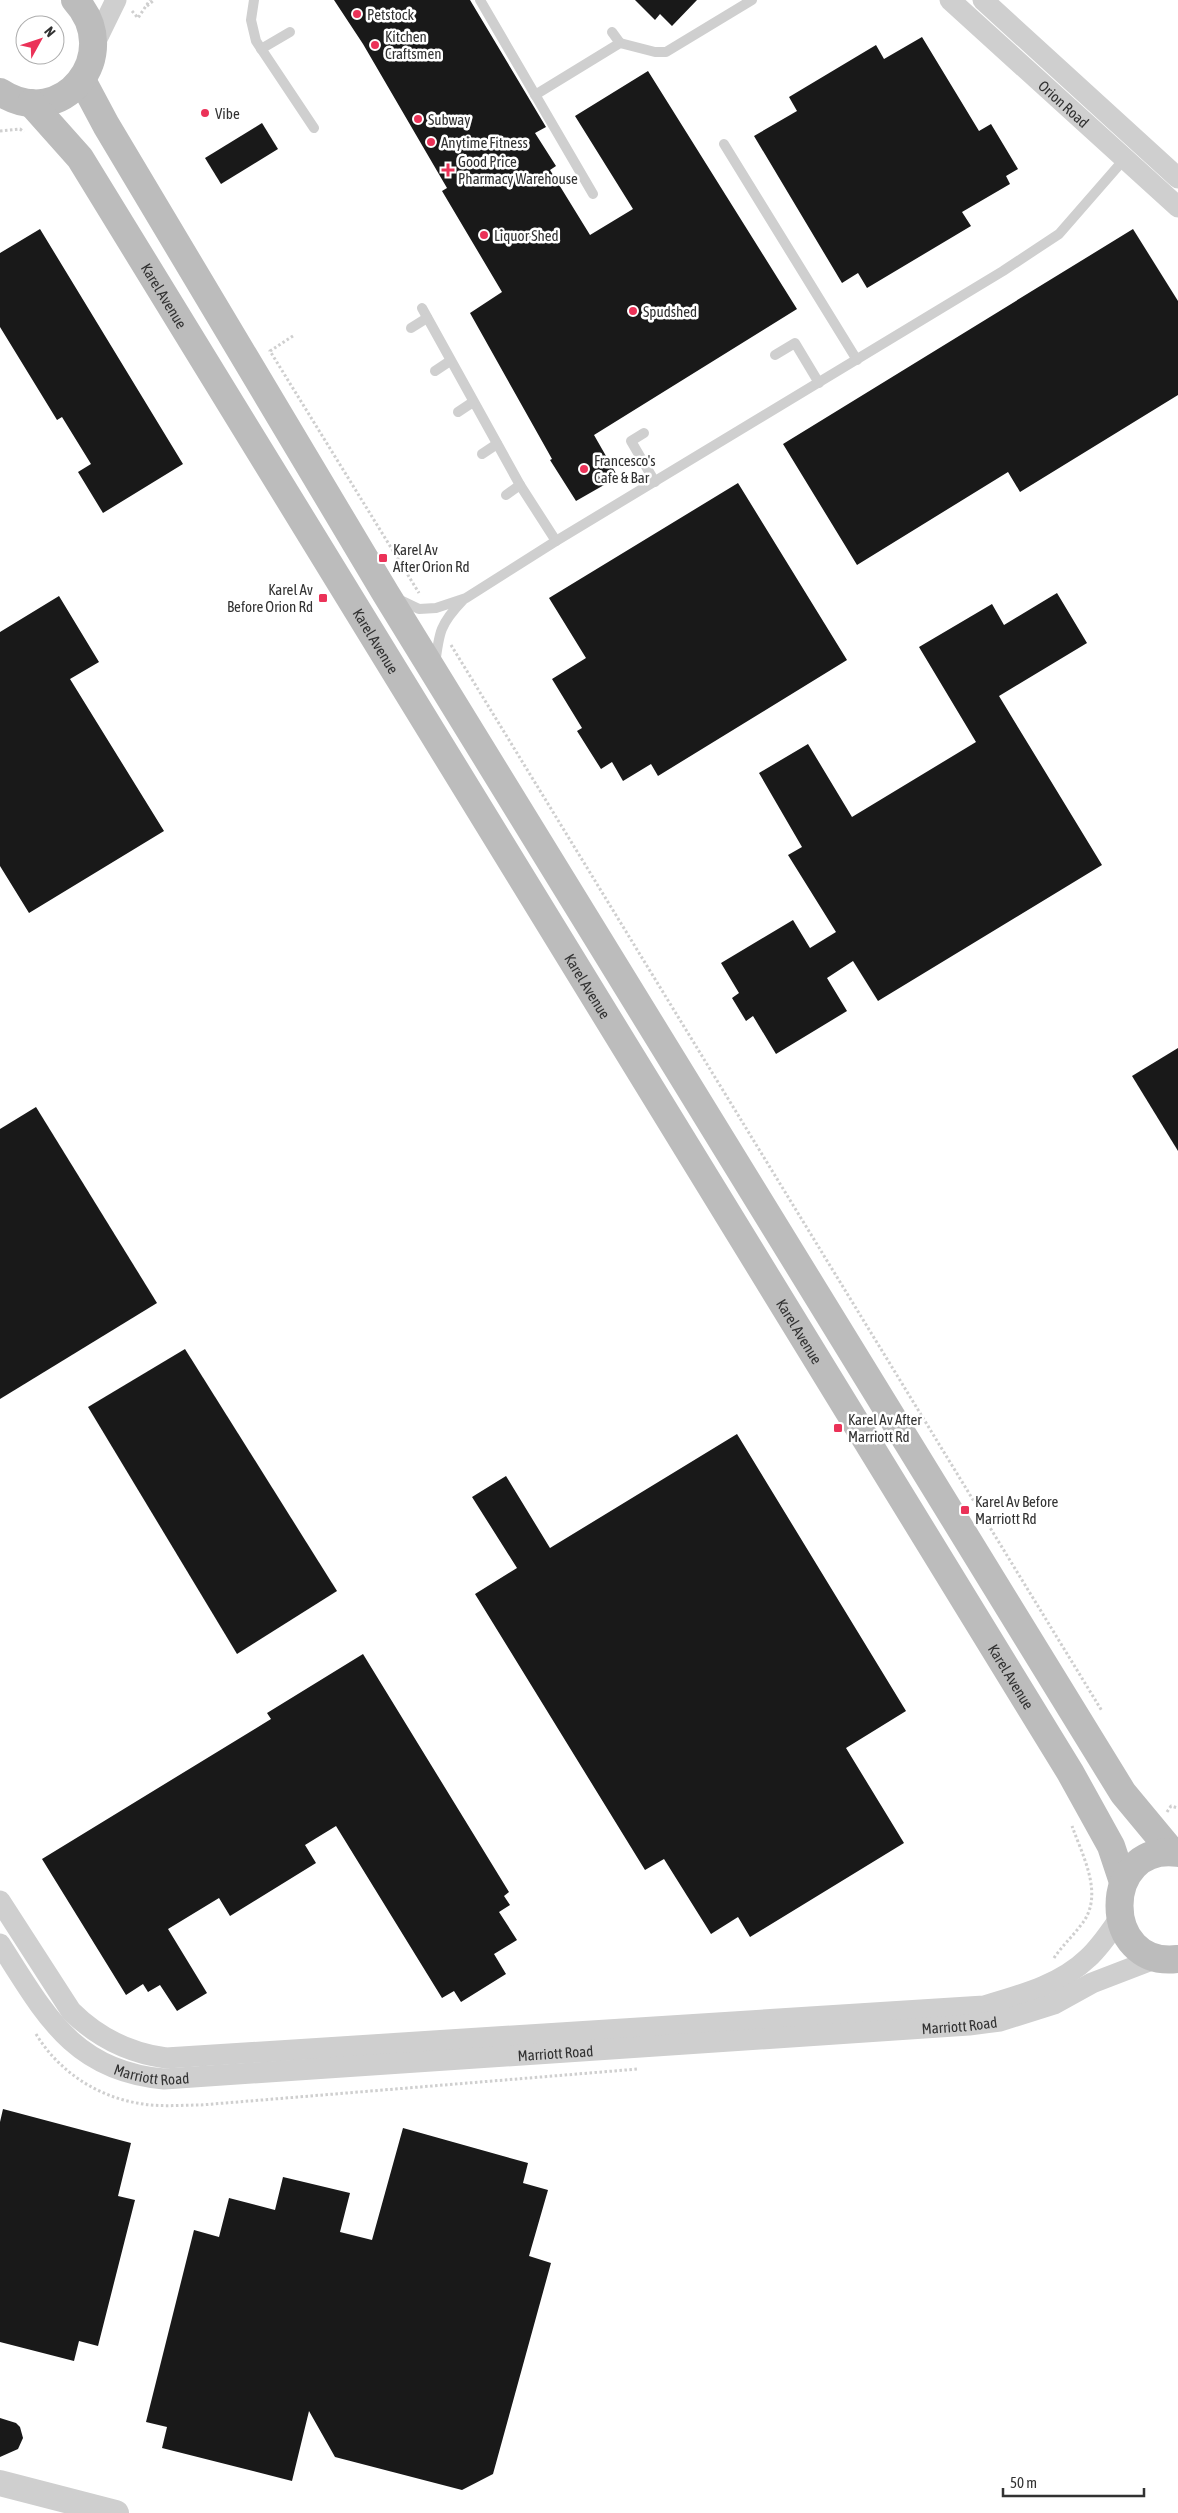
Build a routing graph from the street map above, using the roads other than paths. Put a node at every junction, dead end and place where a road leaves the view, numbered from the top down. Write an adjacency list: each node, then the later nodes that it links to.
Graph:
1 (75, 0): 11 (main road, Karel Avenue)
2 (116, 0): 11 (street)
3 (254, 0): 12 (lane)
4 (480, 0): 14 (lane)
5 (752, 0): 10 (lane)
6 (950, 0): 19 (street, Orion Road)
7 (983, 0): 17 (street, Orion Road)
8 (290, 32): 12 (lane)
9 (612, 32): 10 (lane)
10 (620, 43): 14 (lane)
11 (94, 45): 13 (main road, Karel Avenue)
12 (261, 49): 16 (lane)
13 (82, 80): 15 (main road, Karel Avenue); 23 (main road)
14 (535, 95): 21 (lane)
15 (10, 100): 34 (main road, Karel Avenue)
16 (314, 128)
17 (1139, 142): 19 (lane); 20 (street, Orion Road)
18 (724, 144): 26 (lane)
19 (1125, 159): 22 (street, Orion Road); 26 (lane)
20 (1178, 178)
21 (593, 194)
22 (1178, 207)
23 (220, 315): 34 (main road); 40 (main road)
24 (411, 328): 27 (lane)
25 (775, 355): 29 (lane)
26 (857, 360): 29 (lane)
27 (450, 361): 28 (lane); 30 (lane)
28 (435, 371)
29 (819, 383): 36 (lane)
30 (474, 402): 31 (lane); 33 (lane)
31 (458, 412)
32 (644, 433): 36 (lane)
33 (497, 444): 35 (lane); 37 (lane)
34 (258, 448): 44 (main road, Karel Avenue)
35 (482, 454)
36 (655, 482): 39 (lane)
37 (520, 485): 38 (lane); 39 (lane)
38 (506, 495)
39 (556, 541): 41 (lane)
40 (386, 594): 41 (lane); 42 (main road)
41 (466, 598): 42 (lane)
42 (434, 673): 43 (main road)
43 (1175, 1852): 44 (main road)
44 (1123, 1882): 46 (main road, Karel Avenue)
45 (0, 1901): 46 (street, Marriott Road)
46 (1120, 1919): 48 (main road, Karel Avenue)
47 (0, 1944): 48 (street, Marriott Road)
48 (1171, 1960)
49 (0, 2483): 50 (street)
50 (116, 2513)

